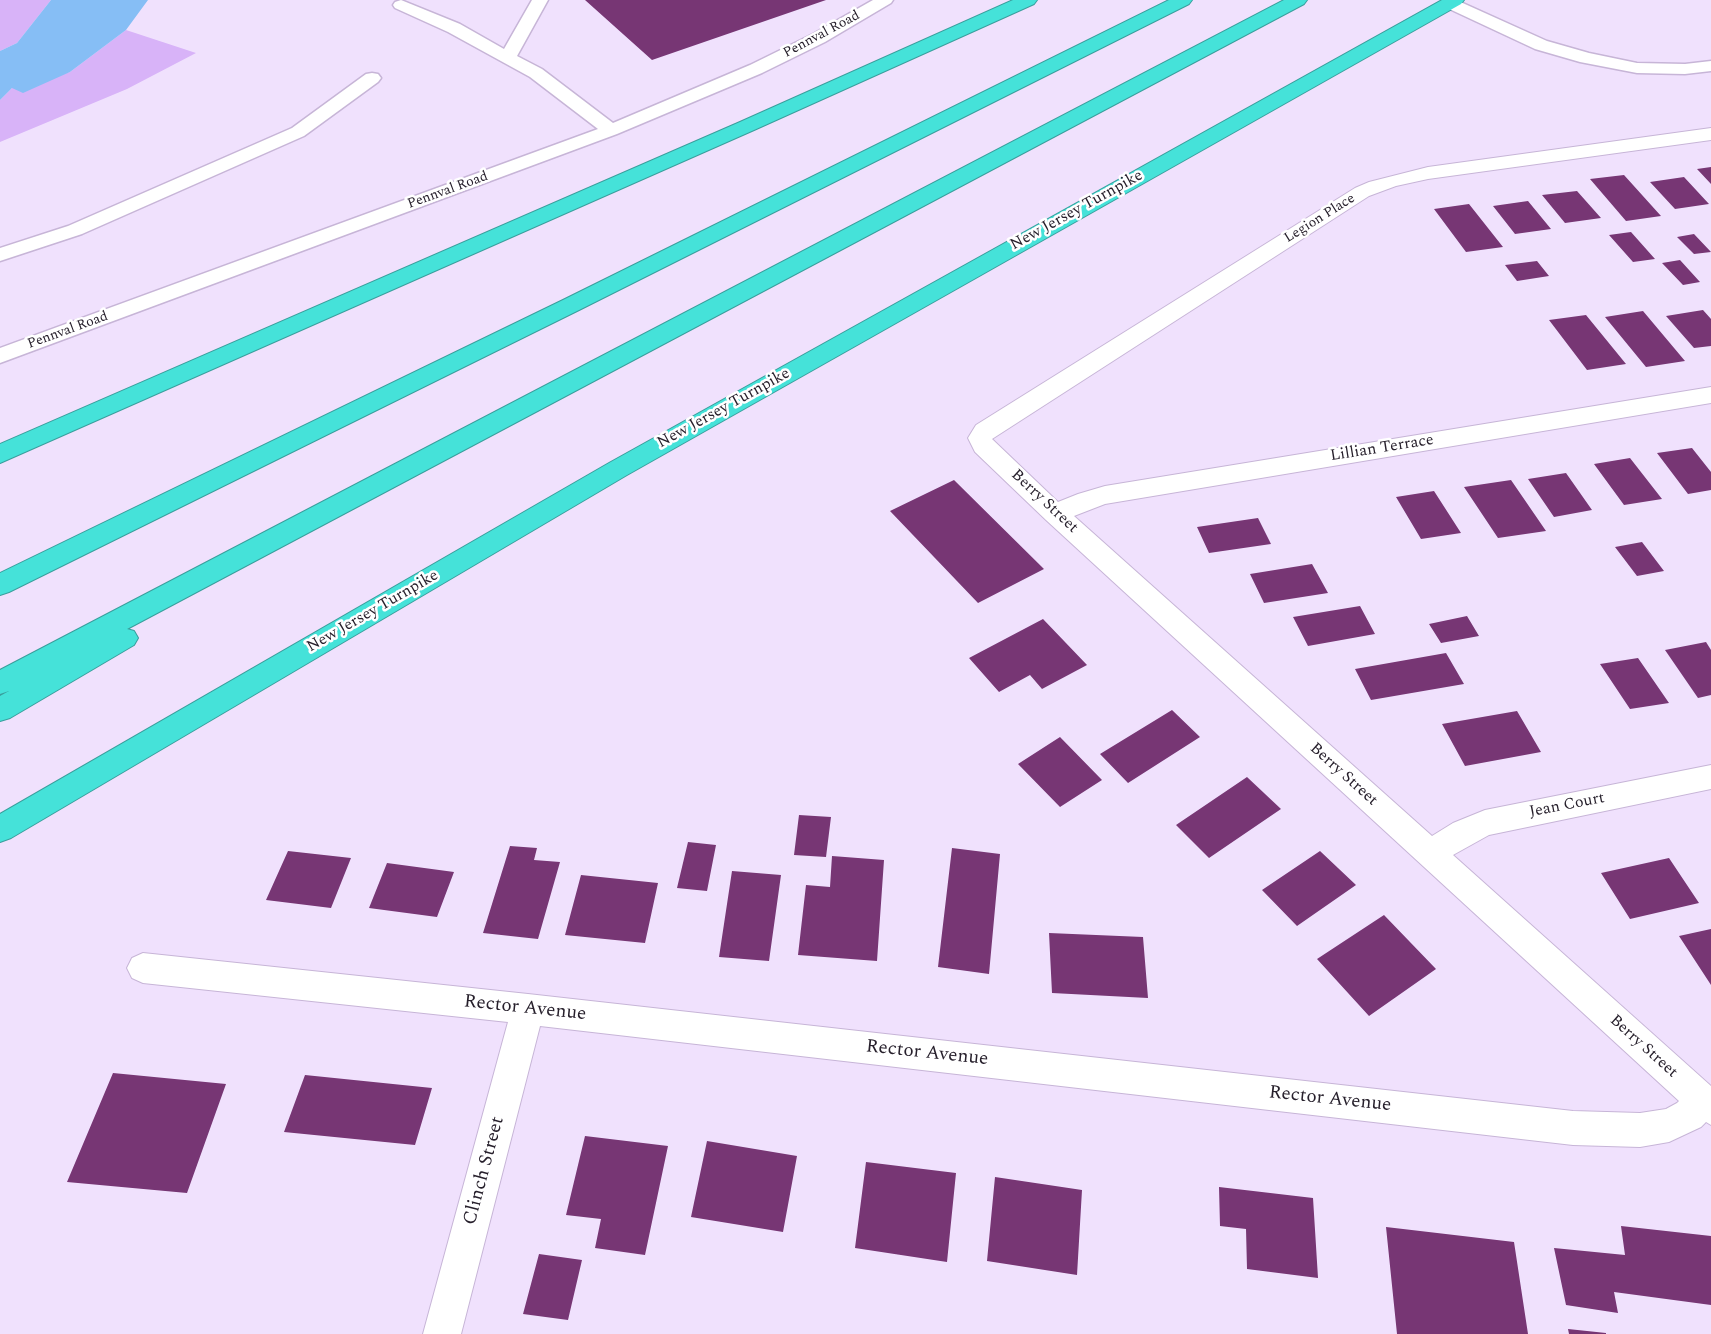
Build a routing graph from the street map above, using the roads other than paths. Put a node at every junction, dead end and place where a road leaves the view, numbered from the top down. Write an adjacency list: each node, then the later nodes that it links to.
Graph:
1 (540, 0): 8 (lane)
2 (1028, 0): 17 (highway)
3 (1183, 0): 20 (highway)
4 (1298, 0): 18 (highway)
5 (882, 1): 11 (lane, Pennval Road)
6 (1452, 1): 9 (lane); 24 (highway, New Jersey Turnpike)
7 (401, 5): 8 (lane)
8 (508, 57): 11 (lane)
9 (1711, 66)
10 (372, 78): 13 (lane)
11 (611, 130): 14 (lane, Pennval Road)
12 (1711, 134): 16 (street, Legion Place)
13 (0, 255)
14 (0, 356)
15 (1711, 395): 19 (street, Lillian Terrace)
16 (980, 438): 19 (street, Berry Street)
17 (0, 454)
18 (422, 461): 21 (highway); 22 (highway)
19 (1055, 514): 25 (street, Berry Street)
20 (0, 585)
21 (0, 683)
22 (0, 710)
23 (1711, 776): 25 (street, Jean Court)
24 (0, 829)
25 (1430, 853): 28 (street, Berry Street)
26 (144, 968): 27 (street, Rector Avenue)
27 (528, 1009): 28 (street, Rector Avenue); 29 (street, Clinch Street)
28 (1708, 1105)
29 (442, 1334)

